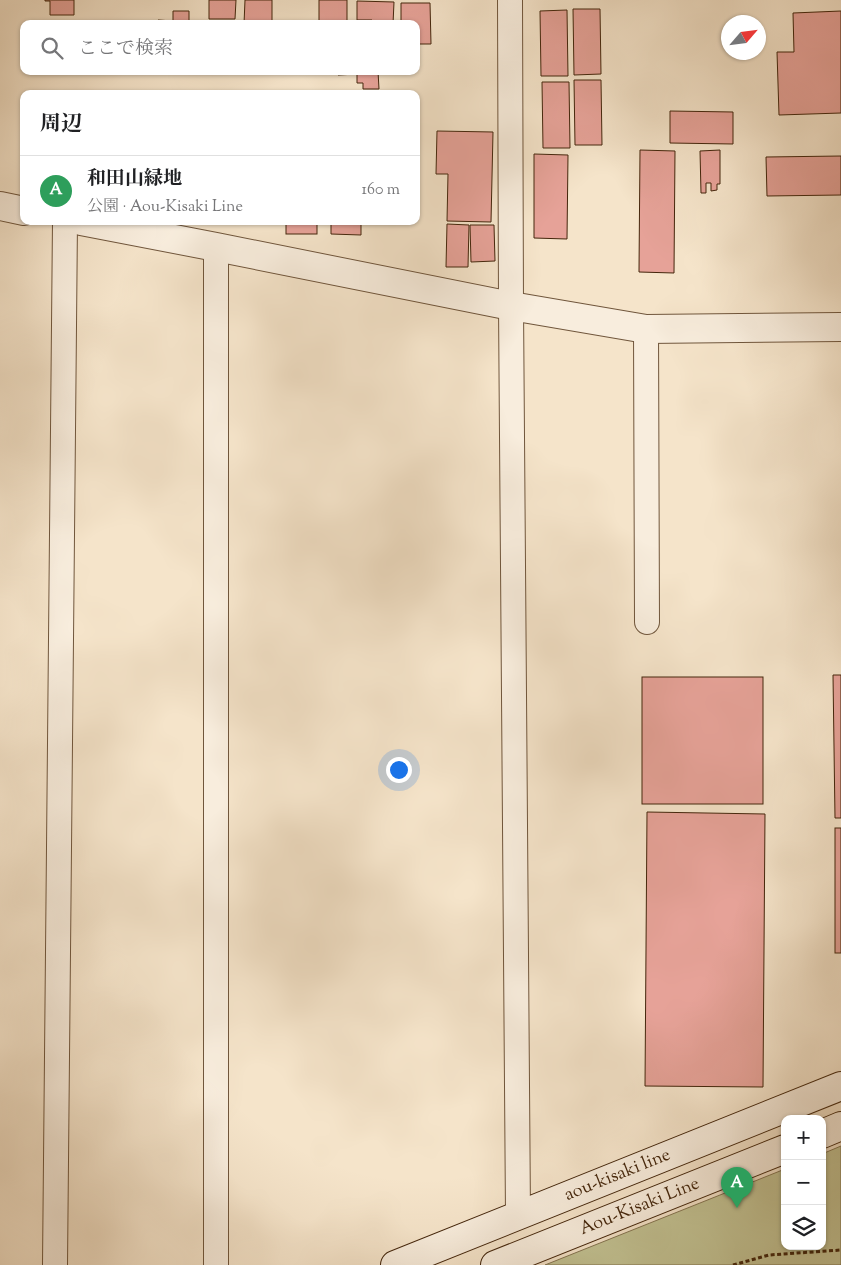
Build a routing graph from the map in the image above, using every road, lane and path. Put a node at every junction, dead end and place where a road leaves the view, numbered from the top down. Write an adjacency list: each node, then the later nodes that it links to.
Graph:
1 (510, 0): 7 (street)
2 (0, 206): 3 (main road)
3 (20, 209)
4 (65, 225): 17 (street)
5 (102, 225): 6 (main road)
6 (216, 247): 7 (main road); 18 (street)
7 (511, 306): 9 (main road); 15 (street)
8 (841, 327): 9 (main road)
9 (646, 329): 10 (street)
10 (647, 622)
11 (841, 1086): 15 (main road, aou-kisaki line)
12 (841, 1126): 13 (main road)
13 (826, 1132)
14 (781, 1151): 20 (main road, Aou-Kisaki Line)
15 (518, 1216): 19 (main road, aou-kisaki line)
16 (841, 1250): 21 (path)
17 (55, 1265)
18 (216, 1265)
19 (395, 1265)
20 (495, 1265)
21 (733, 1265)

